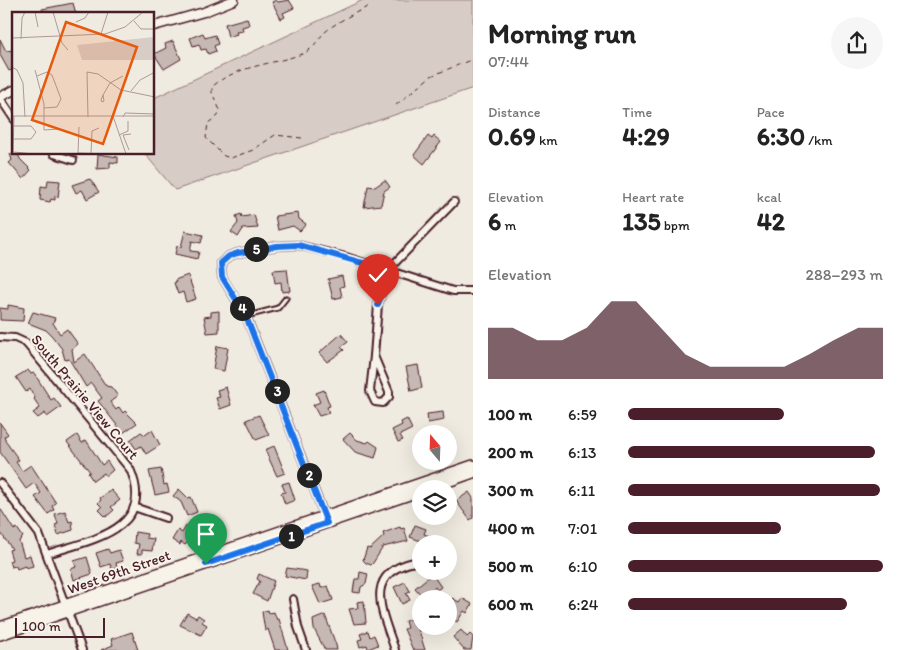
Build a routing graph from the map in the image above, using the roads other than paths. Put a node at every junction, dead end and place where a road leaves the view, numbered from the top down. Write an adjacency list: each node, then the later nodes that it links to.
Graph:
1 (234, 0): 2 (street)
2 (155, 26)
3 (12, 91): 4 (street)
4 (0, 98): 5 (street)
5 (12, 116)
6 (57, 155): 7 (street)
7 (73, 160)
8 (454, 202): 9 (street)
9 (388, 270): 10 (street); 12 (street); 14 (street)
10 (473, 291)
11 (286, 298): 12 (lane)
12 (246, 316): 22 (street)
13 (0, 337): 20 (street, South Prairie View Court)
14 (374, 356): 14 (street)
15 (473, 466): 22 (main road, West 69th Street)
16 (473, 473): 17 (main road)
17 (453, 480)
18 (0, 483): 23 (street)
19 (412, 494): 22 (main road, West 69th Street)
20 (134, 506): 21 (street); 23 (street)
21 (166, 518)
22 (326, 520): 26 (main road, West 69th Street)
23 (47, 554): 26 (street)
24 (412, 562): 31 (street)
25 (293, 599): 30 (street)
26 (68, 608): 27 (main road, West 69th Street); 28 (main road, West 69th Street); 29 (street)
27 (0, 627)
28 (0, 635)
29 (82, 650)
30 (306, 650)
31 (395, 650)

